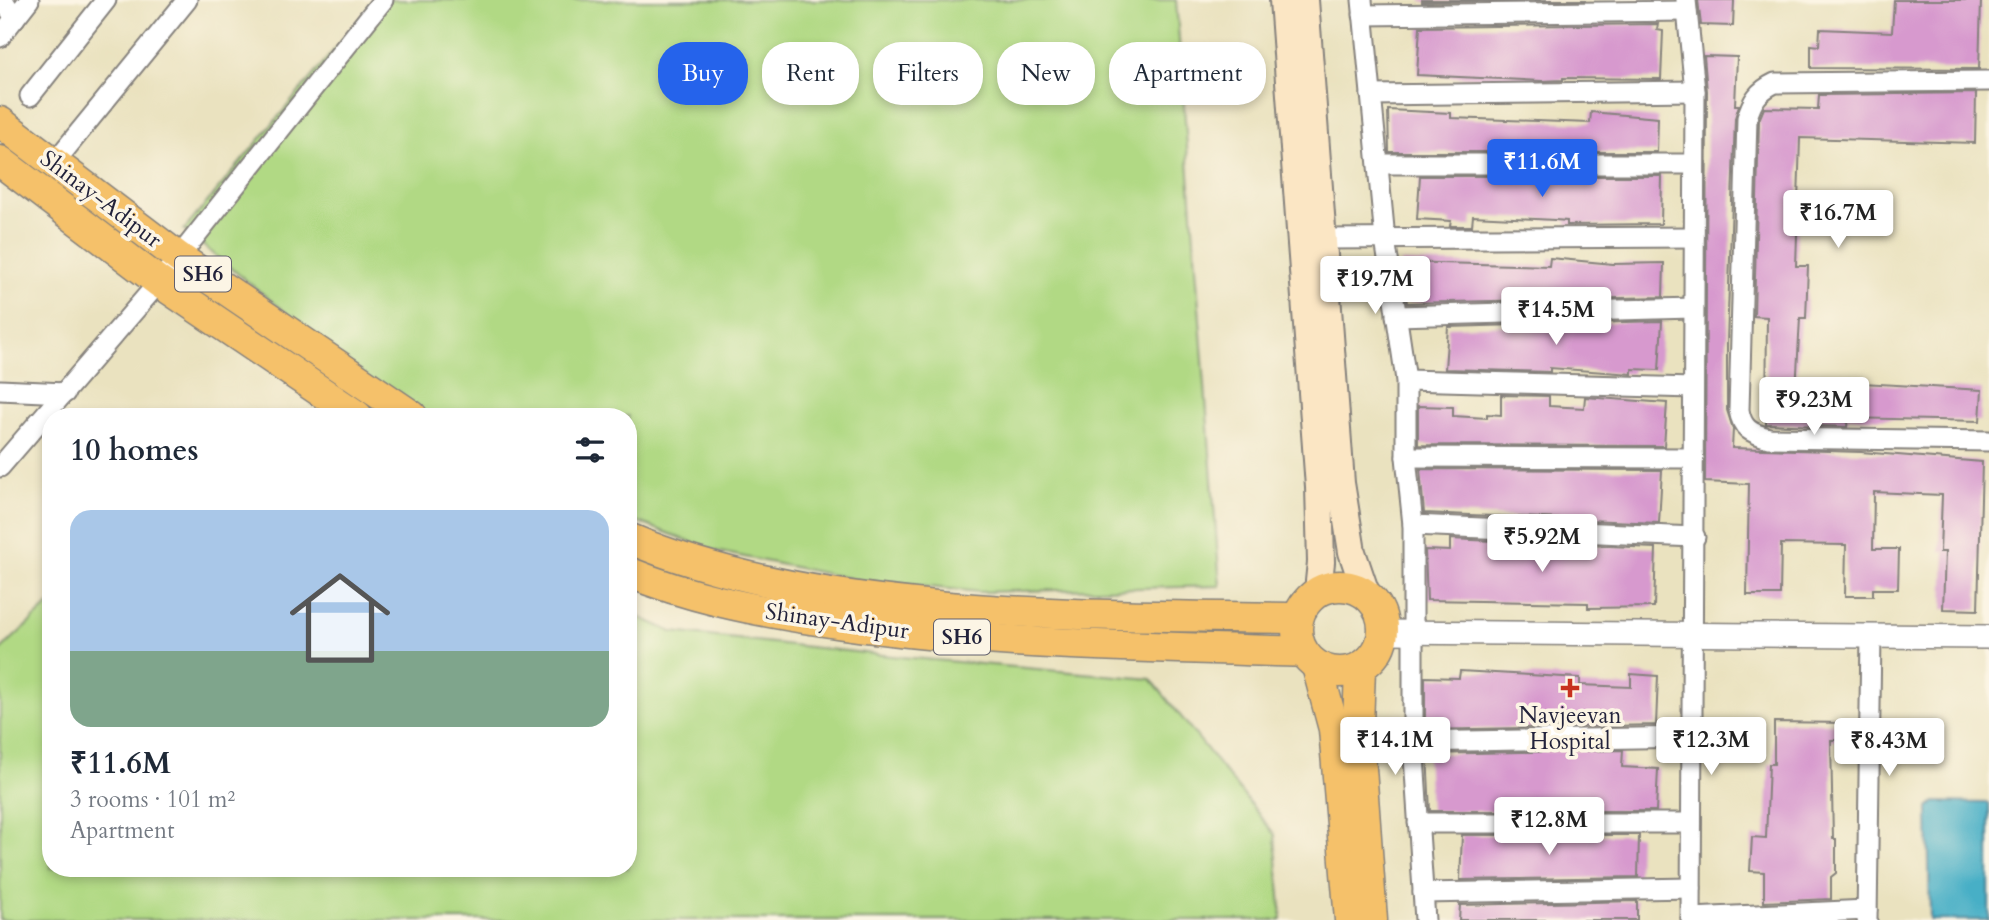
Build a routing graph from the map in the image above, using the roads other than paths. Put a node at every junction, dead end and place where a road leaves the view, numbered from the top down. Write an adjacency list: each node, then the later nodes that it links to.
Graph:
1 (3, 0): 10 (street)
2 (29, 0): 10 (street)
3 (106, 0): 15 (street)
4 (187, 0): 18 (street)
5 (383, 0): 24 (street)
6 (1283, 0): 44 (main road)
7 (1305, 0): 22 (main road)
8 (1687, 6): 9 (street); 13 (street)
9 (1363, 8): 14 (street)
10 (15, 18): 11 (street)
11 (0, 37)
12 (1989, 81): 36 (street)
13 (1695, 91): 14 (street); 20 (street)
14 (1371, 95): 19 (street)
15 (30, 96)
16 (0, 122): 18 (main road, Shinay-Adipur / SH6)
17 (0, 161): 25 (main road, Shinay-Adipur / SH6)
18 (54, 163): 24 (main road, Shinay-Adipur / SH6)
19 (1379, 164): 20 (street); 23 (street)
20 (1694, 164): 21 (street)
21 (1693, 237): 23 (street); 26 (street)
22 (1323, 239): 23 (street); 45 (main road)
23 (1385, 239): 27 (street)
24 (178, 257): 25 (street); 34 (main road, Shinay-Adipur / SH6)
25 (159, 282): 31 (street); 33 (main road, Shinay-Adipur / SH6)
26 (1693, 308): 27 (street); 29 (street)
27 (1395, 316): 28 (street)
28 (1406, 380): 29 (street); 37 (street)
29 (1693, 388): 38 (street)
30 (0, 390): 31 (street)
31 (65, 393): 32 (street)
32 (52, 408)
33 (345, 408)
34 (400, 408)
35 (42, 419): 39 (street)
36 (1989, 441)
37 (1406, 457): 38 (street); 40 (street)
38 (1694, 458): 41 (street)
39 (0, 467)
40 (1413, 525): 41 (street); 47 (street)
41 (1695, 537): 48 (street)
42 (637, 542): 46 (main road, Shinay-Adipur / SH6)
43 (637, 576): 51 (main road, Shinay-Adipur / SH6)
44 (1318, 591): 45 (main road); 46 (main road)
45 (1366, 593): 47 (main road)
46 (1298, 618): 51 (main road)
47 (1397, 632): 48 (street); 52 (main road); 54 (street)
48 (1692, 634): 49 (street); 53 (street)
49 (1871, 635): 50 (street); 59 (street)
50 (1989, 637)
51 (1310, 659): 52 (main road, SH6); 61 (main road)
52 (1360, 668): 62 (main road)
53 (1691, 737): 54 (street); 55 (street)
54 (1413, 742): 56 (street)
55 (1691, 822): 56 (street); 57 (street)
56 (1418, 823): 58 (street)
57 (1691, 888): 58 (street); 60 (street)
58 (1423, 893): 63 (street)
59 (1867, 915): 60 (street)
60 (1691, 919)
61 (1350, 920)
62 (1372, 920)
63 (1425, 920)

